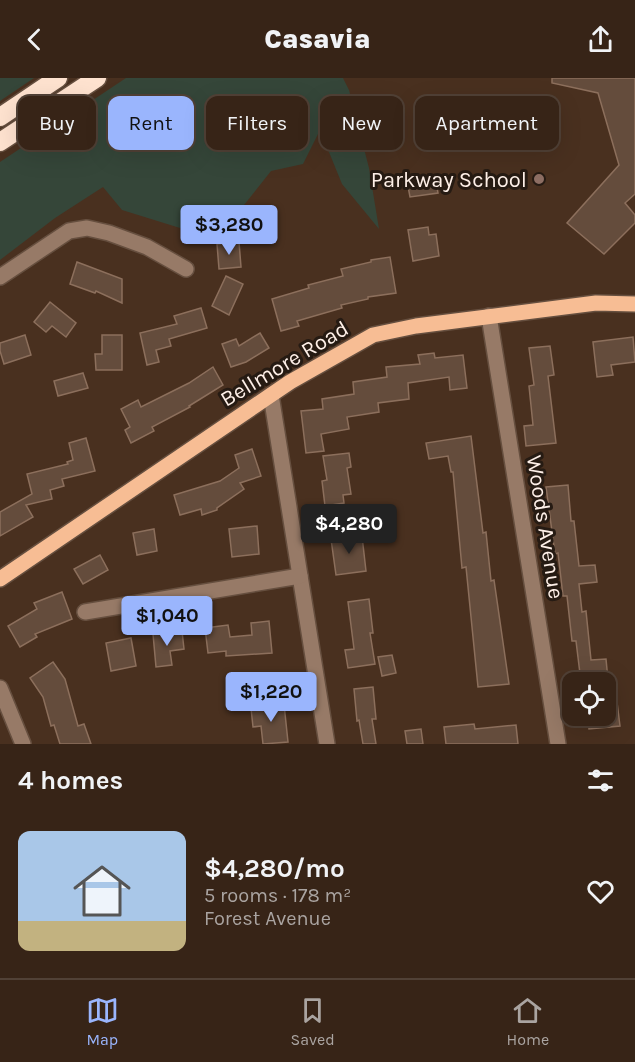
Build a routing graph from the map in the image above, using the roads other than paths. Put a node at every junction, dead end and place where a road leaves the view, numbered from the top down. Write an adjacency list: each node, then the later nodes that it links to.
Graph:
1 (58, 78): 3 (highway)
2 (97, 78): 4 (highway)
3 (0, 117)
4 (0, 142)
5 (186, 269): 6 (street)
6 (0, 277)
7 (635, 304): 8 (main road, Bellmore Road)
8 (489, 316): 9 (main road, Bellmore Road); 16 (street, Woods Avenue)
9 (271, 395): 10 (street); 11 (main road, Bellmore Road)
10 (300, 576): 12 (street); 15 (street)
11 (0, 579)
12 (85, 612)
13 (0, 688): 14 (street)
14 (23, 744)
15 (327, 744)
16 (558, 744)

